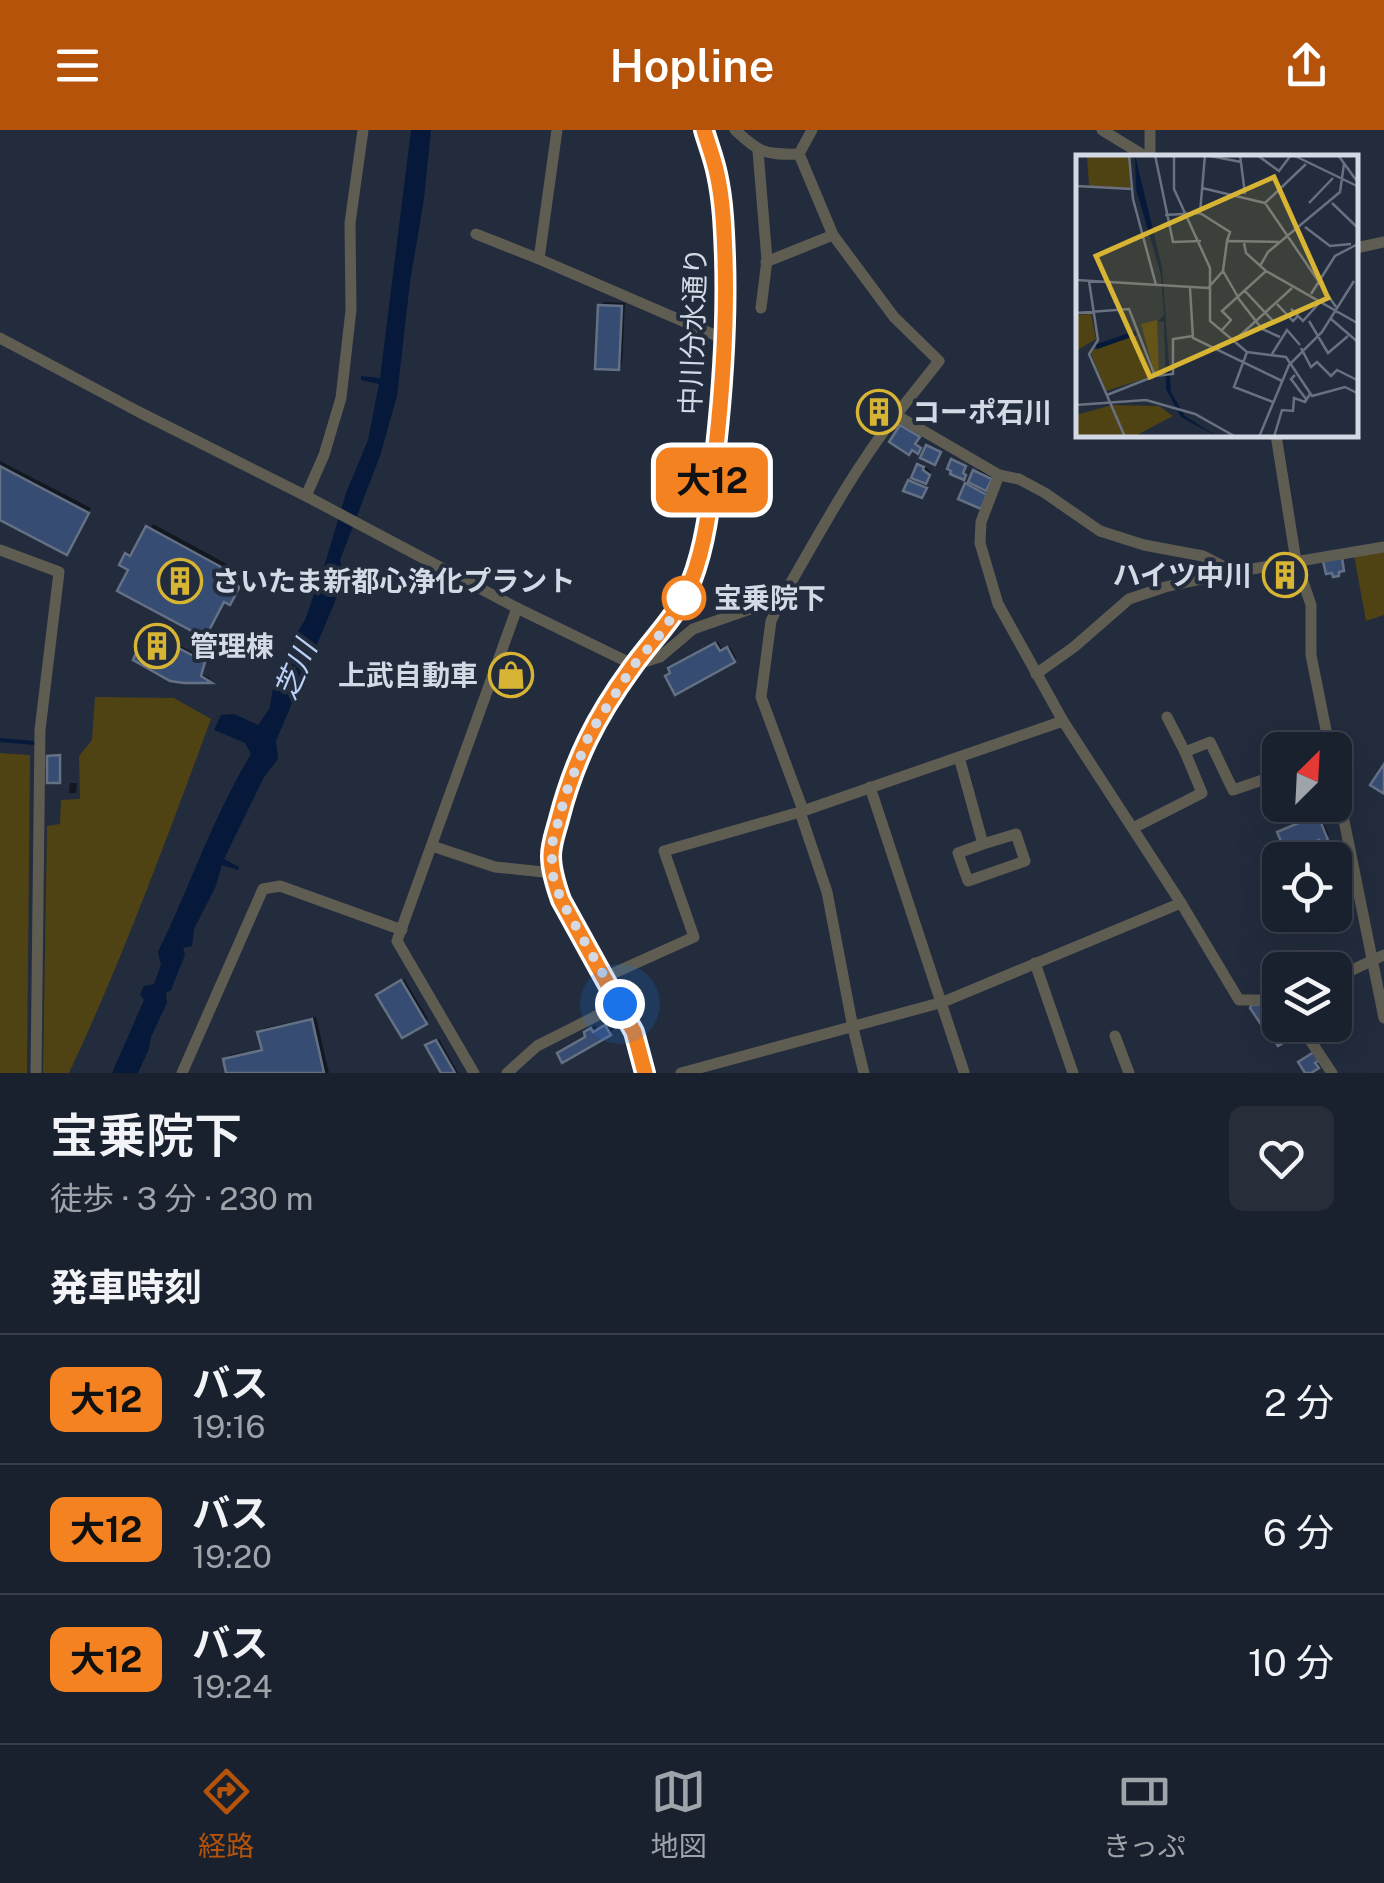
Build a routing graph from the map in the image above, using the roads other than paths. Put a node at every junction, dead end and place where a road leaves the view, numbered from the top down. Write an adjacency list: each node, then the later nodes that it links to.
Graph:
1 (363, 130): 24 (street)
2 (557, 130): 16 (street)
3 (704, 130): 20 (street, 中川分水通り)
4 (735, 130): 8 (street)
5 (812, 130): 9 (street)
6 (1102, 130): 10 (street)
7 (1150, 130): 11 (street)
8 (758, 151): 9 (street); 17 (street)
9 (799, 154): 13 (street)
10 (1144, 155)
11 (1149, 155)
12 (476, 234): 16 (street)
13 (833, 235): 17 (street); 21 (street)
14 (1384, 242): 15 (street)
15 (1359, 247)
16 (539, 259): 20 (street)
17 (766, 262): 18 (street)
18 (761, 308)
19 (0, 338): 24 (street)
20 (724, 339): 31 (street, 中川分水通り)
21 (896, 415): 23 (street); 29 (street)
22 (1276, 438): 27 (street)
23 (999, 475): 28 (street); 32 (street)
24 (309, 497): 30 (street)
25 (1384, 547): 27 (street)
26 (0, 550): 61 (street)
27 (1296, 560): 28 (street); 35 (street)
28 (1234, 572): 32 (street)
29 (782, 598): 31 (street); 40 (street)
30 (517, 608): 31 (street); 44 (street)
31 (634, 665): 45 (street, 中川分水通り)
32 (1036, 674): 34 (street)
33 (1167, 717): 36 (street)
34 (1063, 720): 37 (street); 42 (street)
35 (1327, 732)
36 (1185, 752): 38 (street); 42 (street)
37 (958, 757): 39 (street); 43 (street)
38 (1262, 780)
39 (870, 787): 40 (street); 53 (street)
40 (802, 811): 51 (street); 56 (street)
41 (1346, 822): 48 (street)
42 (1133, 828): 46 (street)
43 (984, 844): 43 (street)
44 (432, 846): 45 (street); 47 (street)
45 (552, 873): 51 (street, 中川分水通り)
46 (1181, 903): 49 (street); 52 (street)
47 (402, 930): 62 (street); 63 (street)
48 (1379, 958): 50 (street); 55 (street)
49 (1035, 963): 53 (street); 68 (street)
50 (1352, 970)
51 (605, 977): 54 (street, 中川分水通り)
52 (1262, 1000)
53 (940, 1003): 56 (street); 60 (street)
54 (620, 1004): 64 (street); 65 (street, 中川分水通り)
55 (1384, 1018)
56 (852, 1028): 66 (street); 67 (street)
57 (1115, 1036): 69 (street)
58 (1310, 1042): 59 (street)
59 (1327, 1071)
60 (964, 1072)
61 (36, 1073)
62 (182, 1073)
63 (474, 1073)
64 (506, 1073)
65 (645, 1073)
66 (681, 1073)
67 (864, 1073)
68 (1073, 1073)
69 (1130, 1073)

